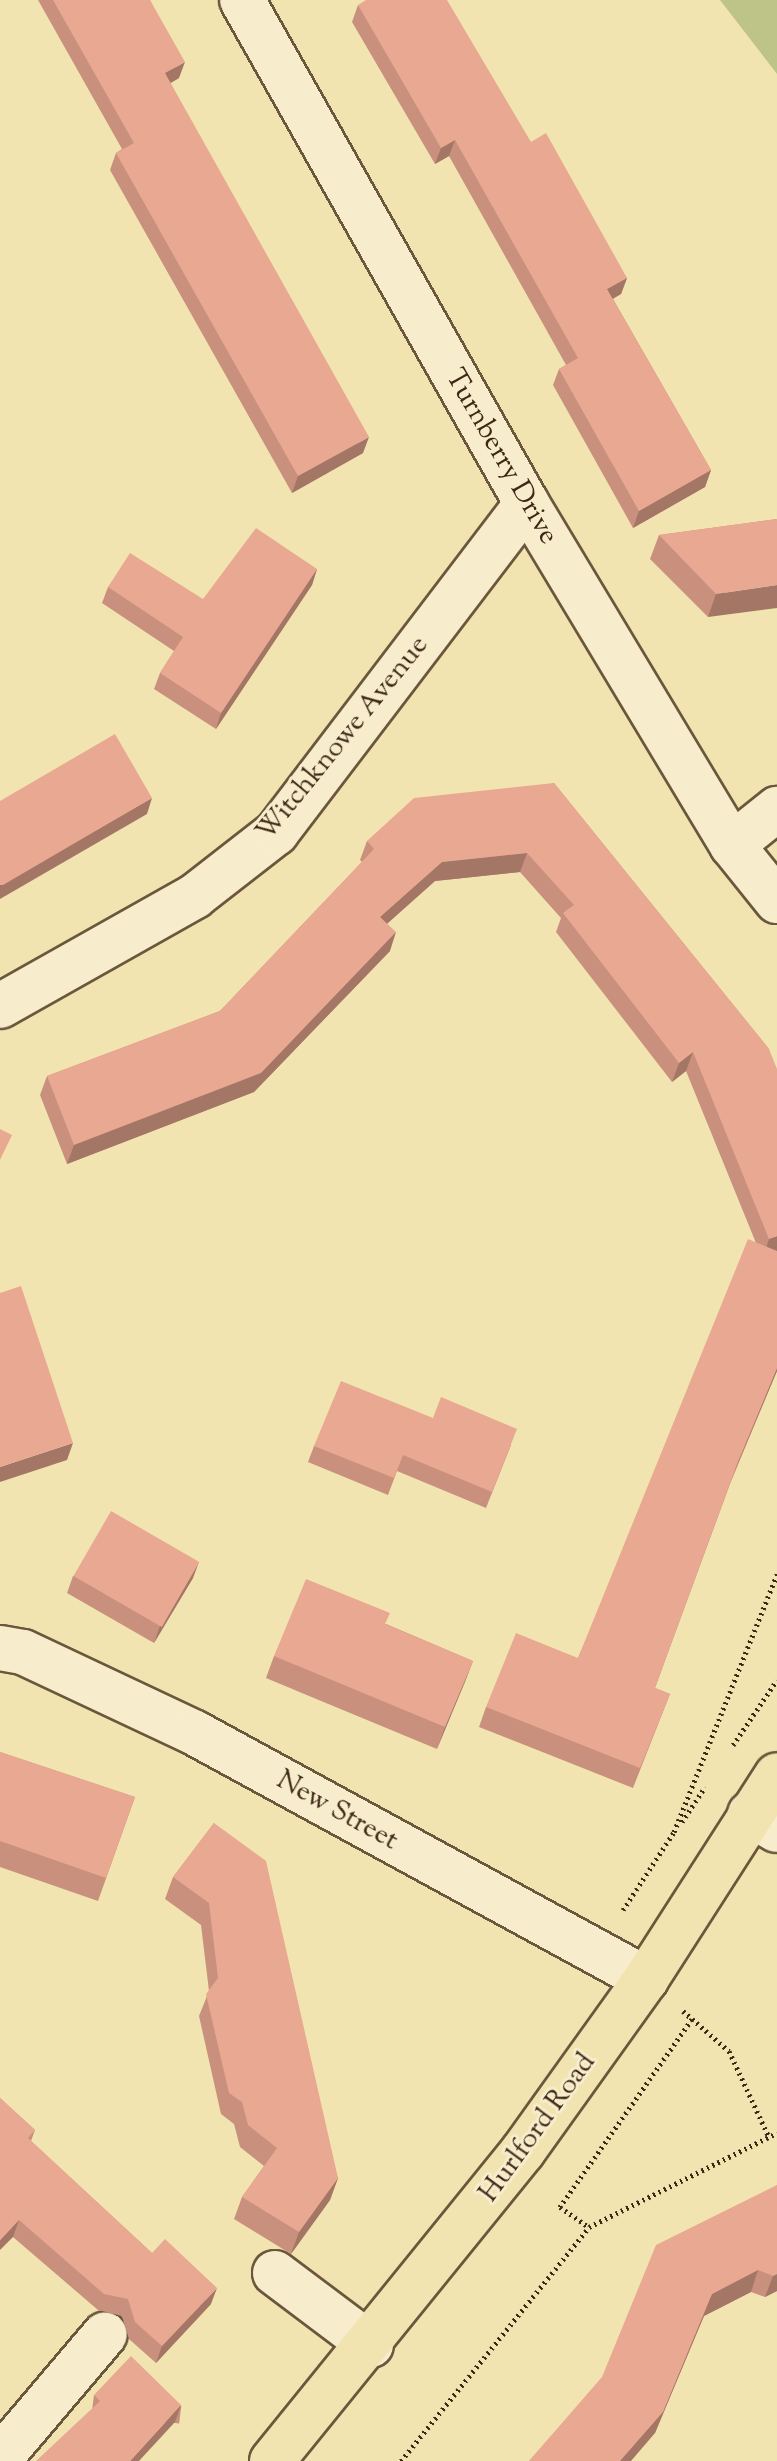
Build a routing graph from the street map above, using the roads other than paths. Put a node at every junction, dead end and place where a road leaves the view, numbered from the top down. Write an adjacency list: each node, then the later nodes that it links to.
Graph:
1 (242, 0): 2 (street, Turnberry Drive)
2 (527, 504): 4 (street, Turnberry Drive); 6 (street, Witchknowe Avenue)
3 (777, 809): 4 (street)
4 (732, 845): 5 (street, Turnberry Drive)
5 (777, 901)
6 (0, 1006)
7 (8, 1639): 10 (street, New Street)
8 (777, 1775): 9 (main road, Hurlford Road)
9 (764, 1822): 10 (main road, Hurlford Road)
10 (646, 1979): 13 (main road, Hurlford Road)
11 (275, 2273): 13 (street)
12 (105, 2334): 14 (street)
13 (371, 2345): 15 (main road, Hurlford Road)
14 (0, 2458)
15 (272, 2461)

